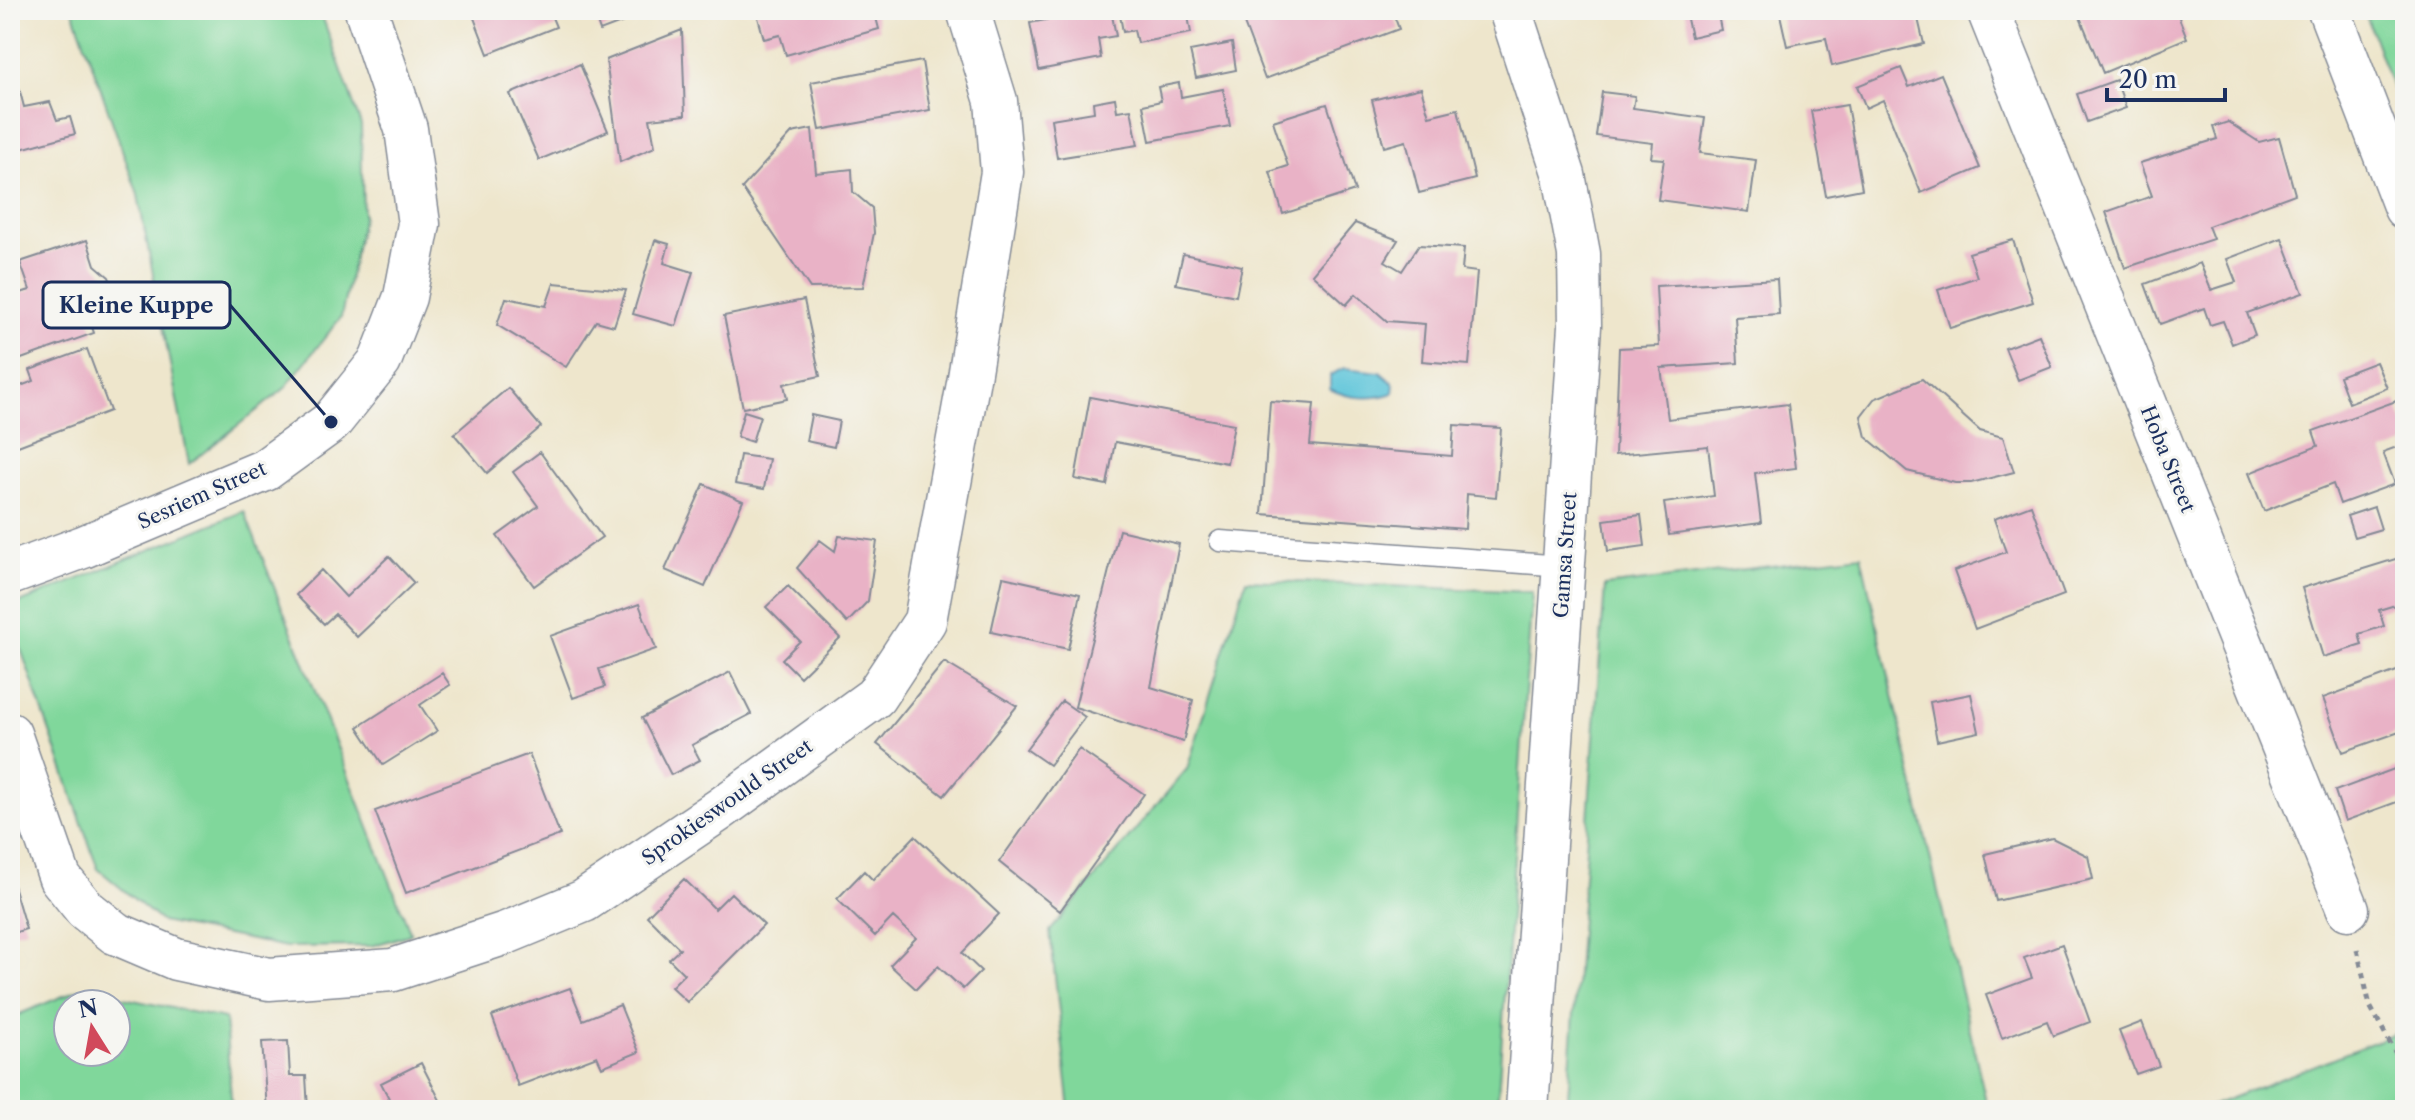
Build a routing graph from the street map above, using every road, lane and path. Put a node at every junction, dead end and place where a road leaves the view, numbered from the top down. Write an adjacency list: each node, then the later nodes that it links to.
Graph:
1 (366, 10): 9 (street, Sesriem Street)
2 (968, 10): 10 (street, Sprokieswould Street)
3 (1510, 10): 8 (street, Gamsa Street)
4 (1988, 10): 11 (street, Hoba Street)
5 (2329, 10): 6 (street)
6 (2405, 208)
7 (1220, 541): 8 (lane)
8 (1564, 566): 13 (street, Gamsa Street)
9 (10, 574)
10 (10, 734)
11 (2348, 909): 12 (path)
12 (2405, 1070)
13 (1527, 1110)

